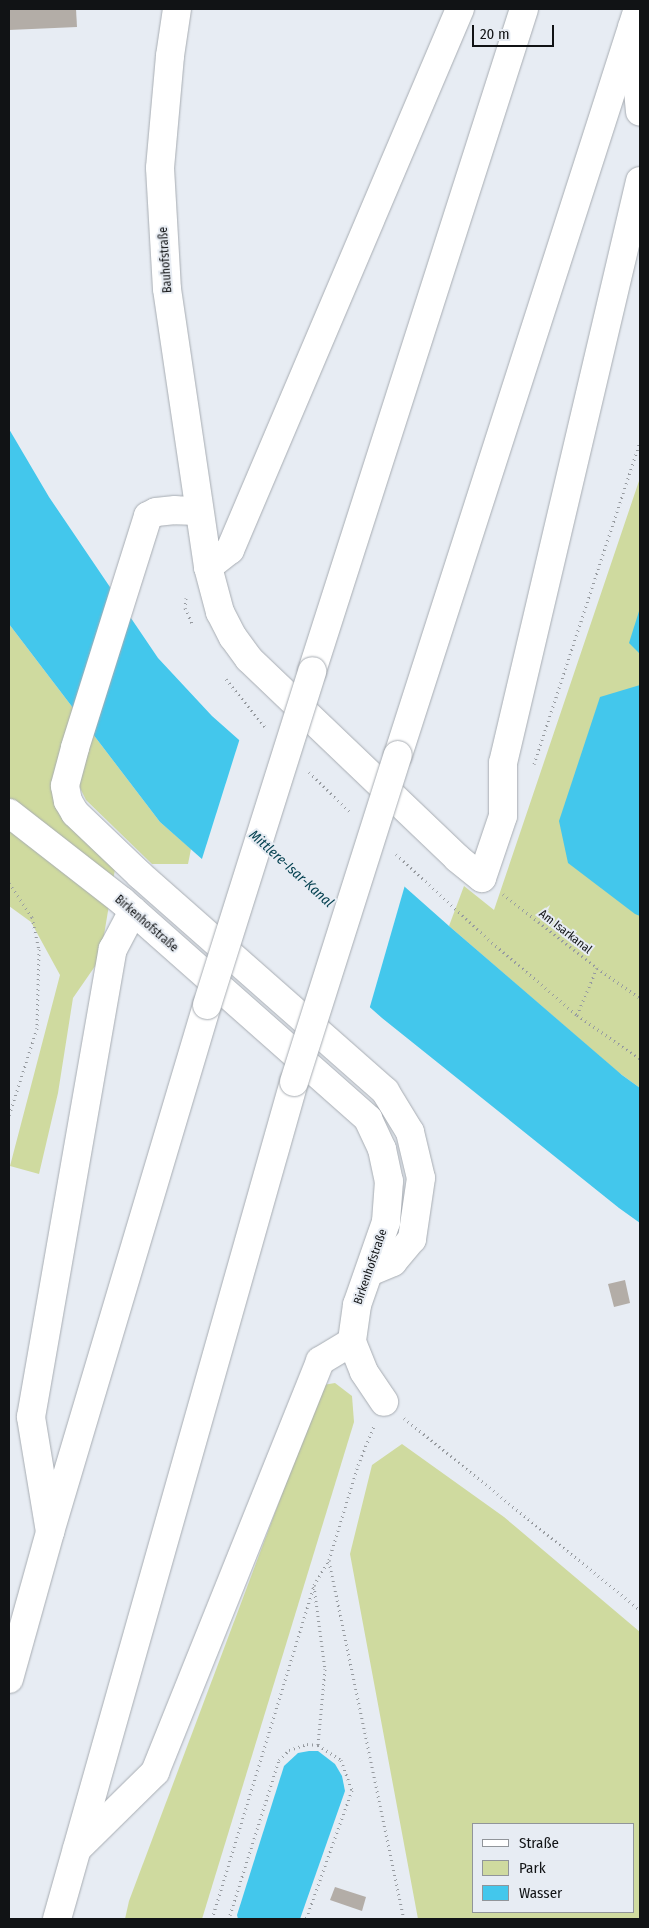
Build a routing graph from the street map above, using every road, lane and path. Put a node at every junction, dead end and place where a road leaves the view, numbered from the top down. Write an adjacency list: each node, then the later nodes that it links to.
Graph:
1 (177, 9): 8 (main road, Bauhofstraße)
2 (460, 9): 9 (main road)
3 (524, 9): 28 (main road, bridge)
4 (635, 18): 5 (main road); 34 (main road, bridge)
5 (640, 112)
6 (640, 181): 17 (main road)
7 (640, 441): 13 (path)
8 (199, 511): 9 (main road, Bauhofstraße); 25 (main road)
9 (208, 567): 17 (main road, Bauhofstraße)
10 (259, 721): 11 (path)
11 (273, 735)
12 (307, 770): 15 (path)
13 (531, 772)
14 (9, 813): 19 (main road, Birkenhofstraße)
15 (356, 817)
16 (392, 850): 22 (path)
17 (482, 878): 20 (path, Am Isarkanal)
18 (9, 883): 24 (path)
19 (133, 911): 25 (main road, Birkenhofstraße); 28 (main road)
20 (597, 968): 21 (path, Am Isarkanal); 22 (path)
21 (640, 998)
22 (577, 1015): 23 (path)
23 (640, 1059)
24 (9, 1116)
25 (369, 1272): 26 (main road, Birkenhofstraße)
26 (352, 1342): 27 (main road, Birkenhofstraße); 34 (main road)
27 (384, 1402): 29 (path); 31 (path)
28 (50, 1532): 32 (main road)
29 (329, 1560): 30 (path); 39 (path)
30 (314, 1585): 33 (path); 36 (path)
31 (640, 1610)
32 (9, 1679)
33 (318, 1745): 37 (path); 38 (path)
34 (77, 1849): 35 (main road)
35 (57, 1919)
36 (212, 1919)
37 (232, 1919)
38 (306, 1919)
39 (404, 1919)

